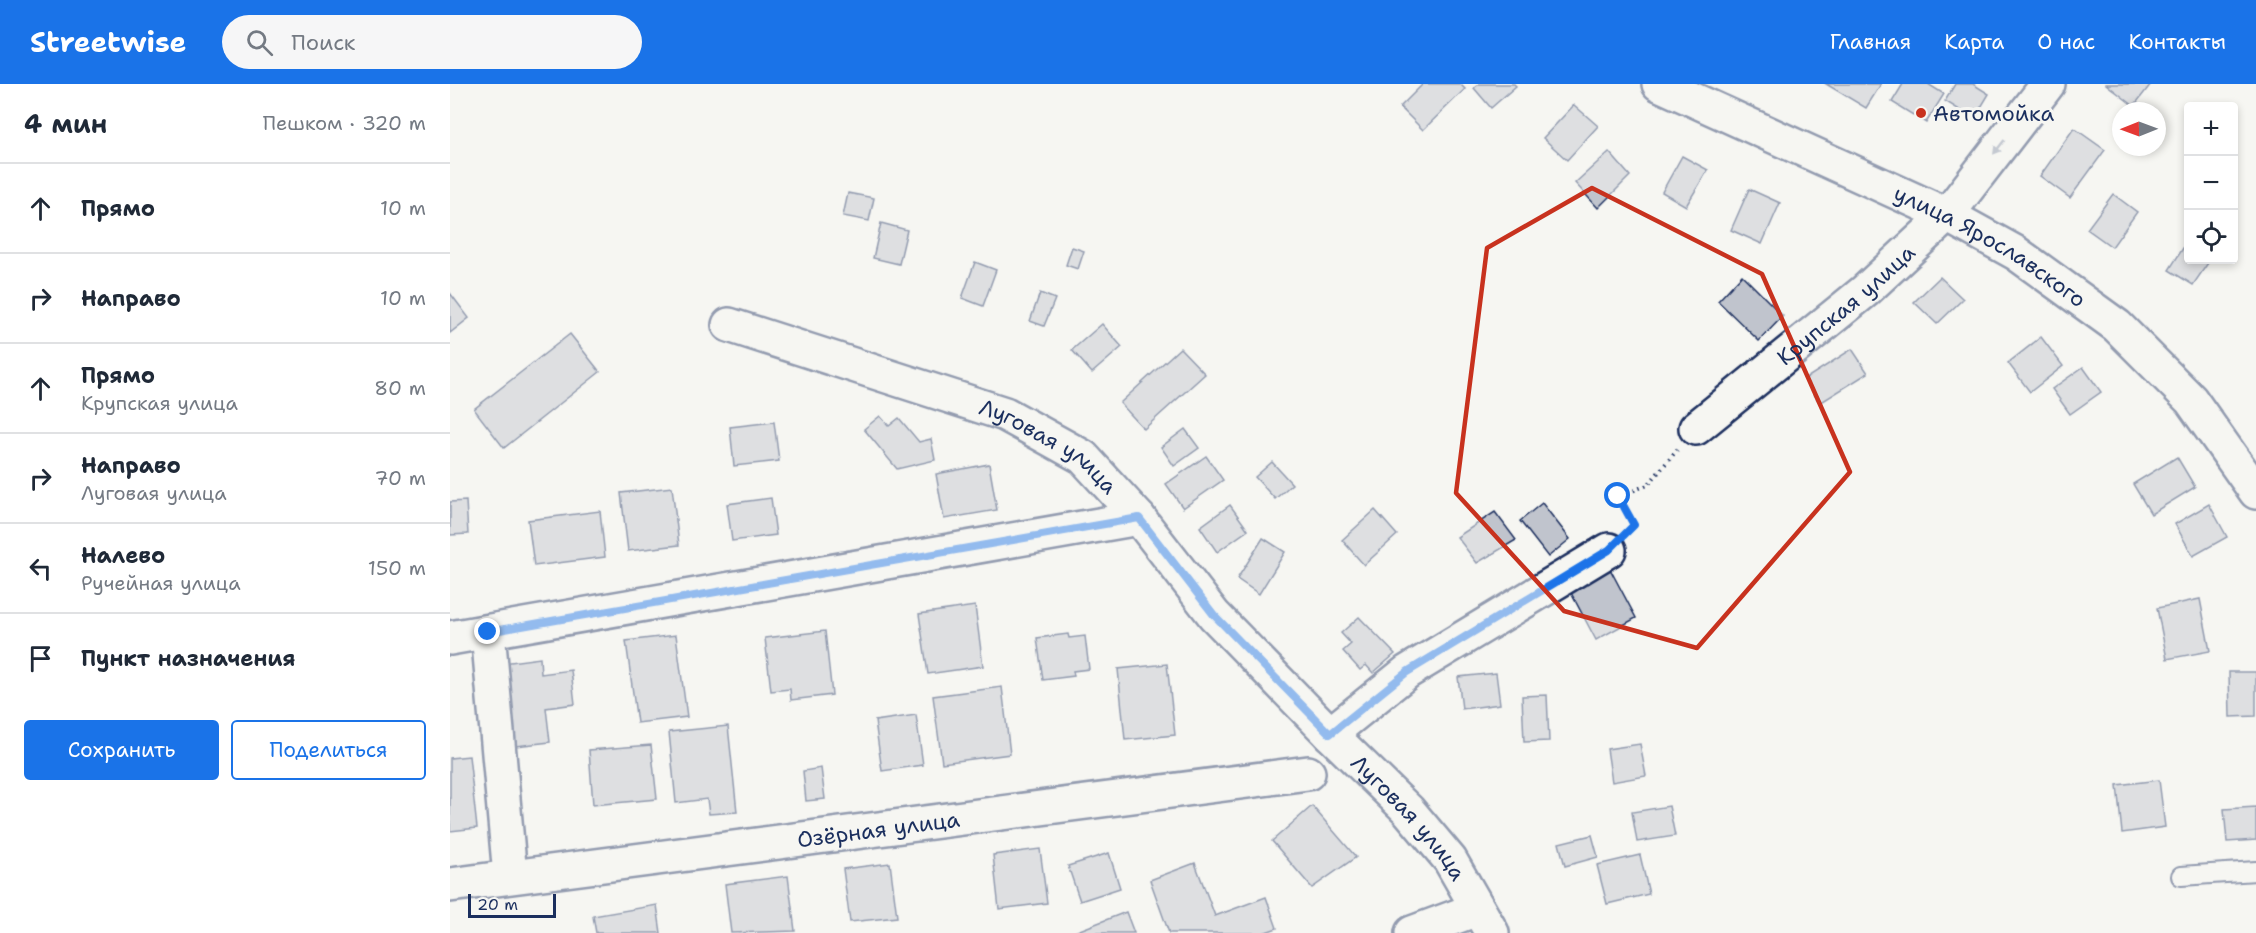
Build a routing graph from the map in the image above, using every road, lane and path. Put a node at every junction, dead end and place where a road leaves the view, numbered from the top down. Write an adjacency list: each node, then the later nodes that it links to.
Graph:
1 (1659, 84): 3 (street, улица Ярославского)
2 (2048, 84): 3 (street, Крупская улица, one-way to 3)
3 (1947, 215): 5 (street, Крупская улица); 6 (street, улица Ярославского)
4 (729, 325): 7 (street, Луговая улица)
5 (1696, 428): 8 (path)
6 (2256, 492)
7 (1139, 518): 9 (street); 11 (street, Луговая улица)
8 (1609, 550): 11 (street)
9 (488, 632): 10 (street); 14 (street)
10 (450, 638)
11 (1330, 734): 17 (street, Луговая улица)
12 (1308, 773): 14 (street, Озёрная улица)
13 (2256, 871): 15 (lane)
14 (510, 876): 16 (street, Озёрная улица)
15 (2181, 876)
16 (450, 885)
17 (1485, 921): 18 (street)
18 (1420, 932)

